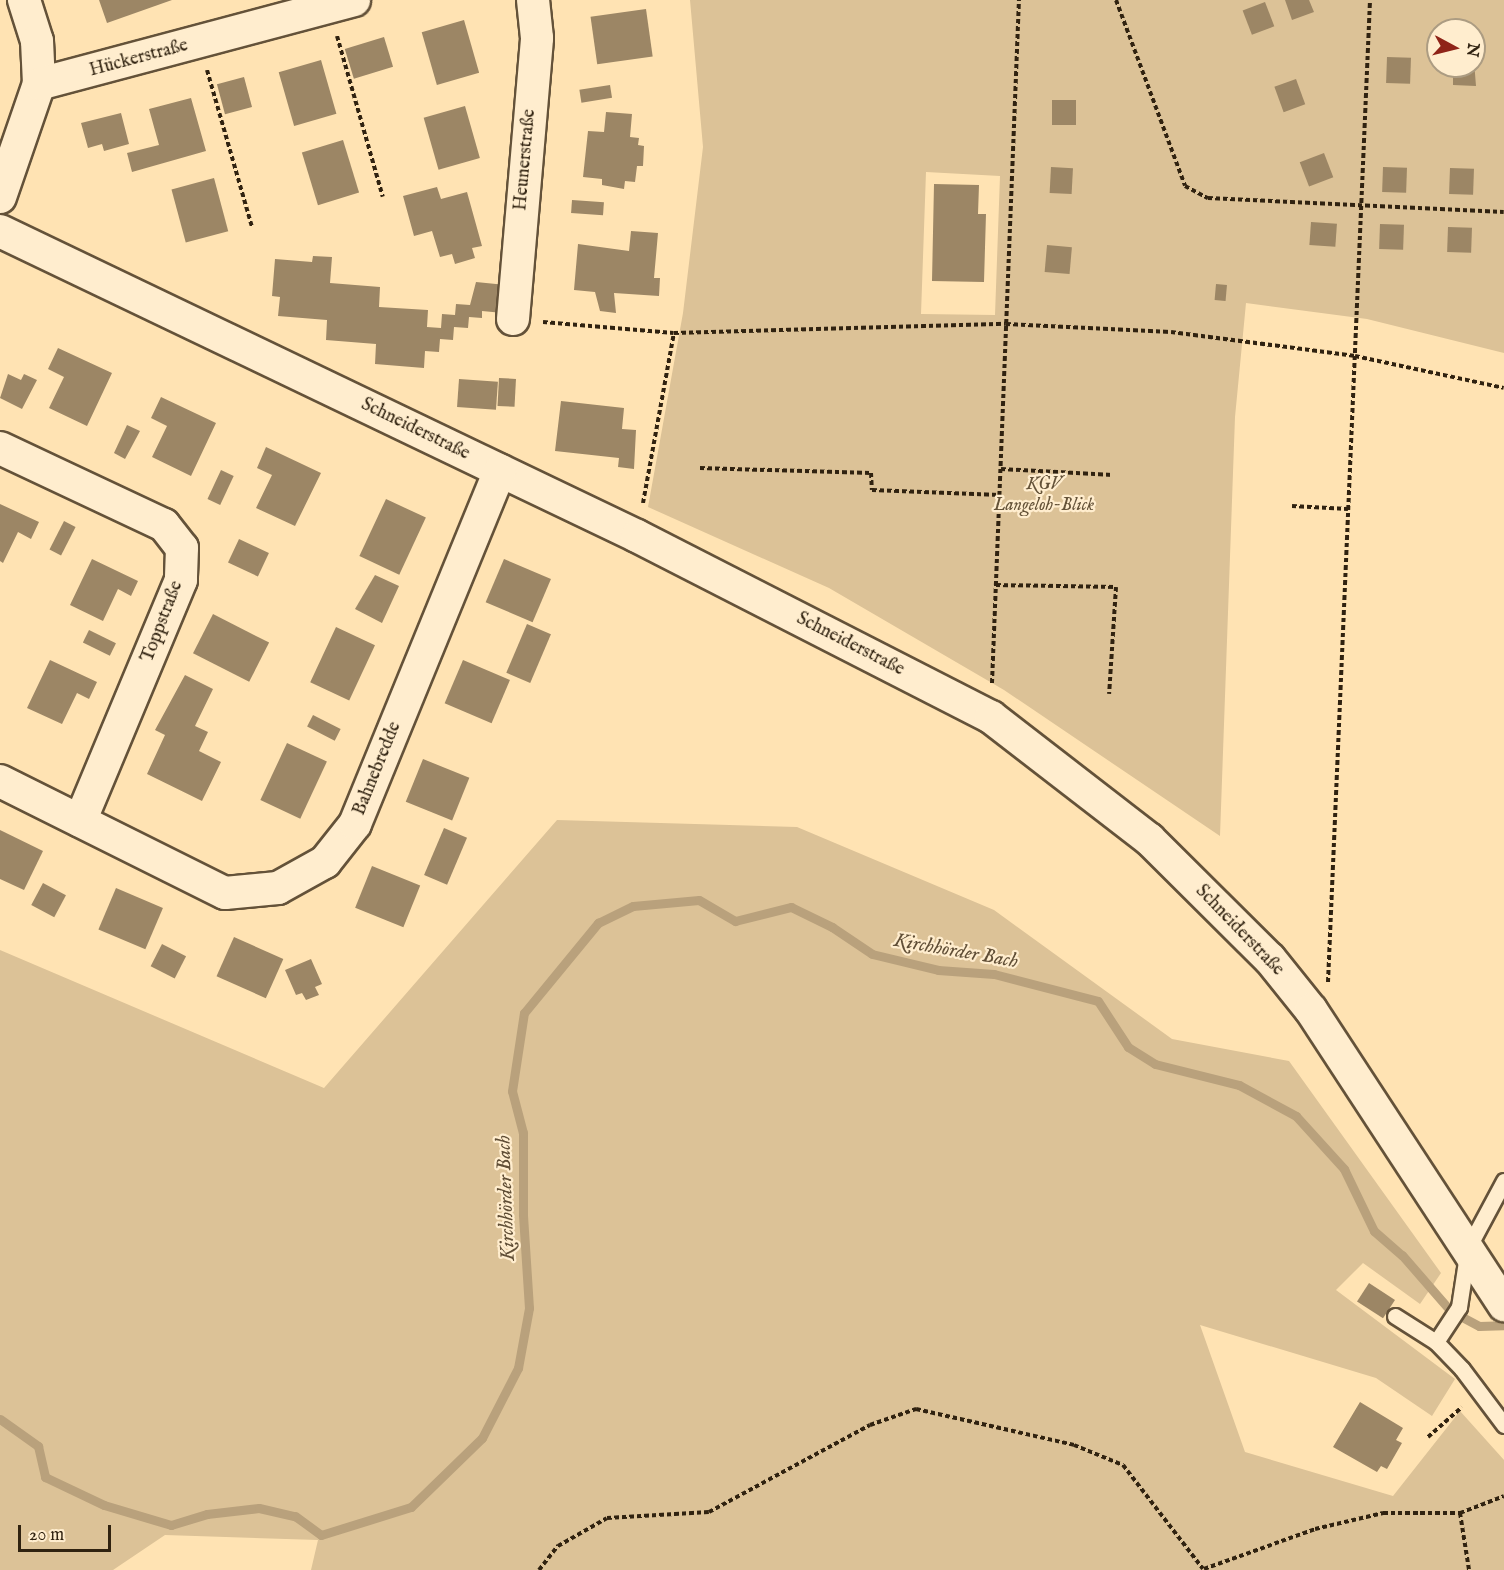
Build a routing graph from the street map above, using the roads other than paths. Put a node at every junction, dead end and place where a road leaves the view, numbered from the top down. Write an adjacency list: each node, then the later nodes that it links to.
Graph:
1 (24, 0): 5 (street)
2 (354, 0): 4 (street, Hückerstraße)
3 (533, 0): 8 (street, Heunerstraße)
4 (298, 7): 5 (street, Hückerstraße)
5 (39, 84): 6 (street)
6 (0, 197)
7 (0, 231): 10 (street, Schneiderstraße)
8 (513, 319)
9 (0, 448): 12 (street, Toppstraße)
10 (500, 471): 12 (street, Bahnebredde); 14 (street, Schneiderstraße)
11 (0, 781): 12 (street, Bahnebredde)
12 (80, 821)
13 (1504, 1181): 14 (lane)
14 (1468, 1248): 15 (street, Schneiderstraße); 17 (lane)
15 (1504, 1305)
16 (1395, 1316): 17 (lane)
17 (1436, 1342): 18 (lane)
18 (1504, 1425)

